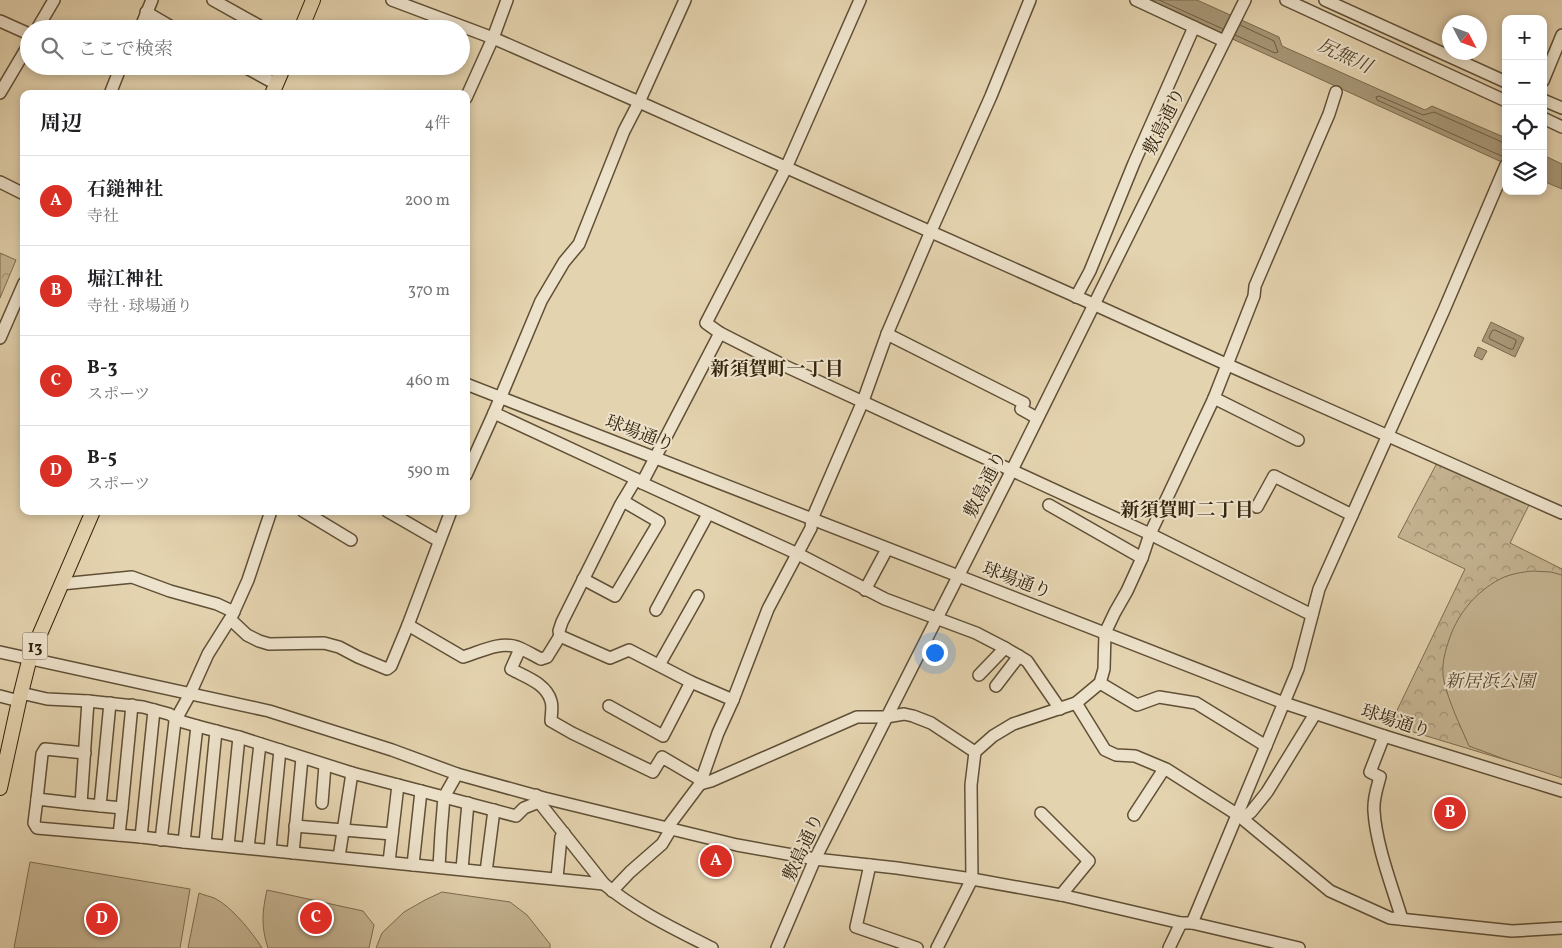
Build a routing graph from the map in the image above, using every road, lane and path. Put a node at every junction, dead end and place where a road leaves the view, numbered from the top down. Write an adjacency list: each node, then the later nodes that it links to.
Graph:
1 (54, 0): 15 (street)
2 (152, 0): 14 (street)
3 (212, 0): 18 (street)
4 (313, 0): 19 (main road)
5 (392, 0): 20 (street)
6 (507, 0): 26 (street)
7 (685, 0): 42 (street)
8 (860, 0): 47 (street)
9 (1030, 0): 51 (street)
10 (1136, 0): 22 (street)
11 (1245, 0): 27 (street, 敷島通り)
12 (1286, 0): 34 (street)
13 (1326, 0): 29 (street)
14 (146, 12): 16 (street); 17 (street)
15 (43, 20)
16 (143, 20)
17 (160, 20)
18 (249, 20)
19 (305, 20)
20 (445, 20)
21 (0, 21): 24 (street)
22 (1194, 27): 27 (street); 53 (street)
23 (470, 29): 26 (street)
24 (20, 30)
25 (1562, 34): 30 (street)
26 (493, 38): 38 (street); 42 (street)
27 (1225, 39): 54 (street, 敷島通り)
28 (20, 59): 40 (street)
29 (1462, 61): 34 (street); 35 (street)
30 (1547, 71)
31 (116, 75): 37 (street)
32 (256, 75): 36 (street)
33 (280, 75): 36 (main road)
34 (1452, 78): 41 (street)
35 (1502, 80)
36 (274, 89)
37 (112, 90)
38 (470, 90)
39 (1336, 92): 58 (street)
40 (0, 93)
41 (1502, 99)
42 (640, 102): 47 (street); 60 (street)
43 (1547, 102): 44 (street)
44 (1562, 108)
45 (1547, 120): 46 (street)
46 (1562, 127)
47 (786, 168): 51 (street); 55 (street)
48 (1502, 173): 65 (street)
49 (0, 182): 50 (street)
50 (20, 192)
51 (931, 231): 53 (street); 56 (street)
52 (20, 292): 57 (street)
53 (1076, 297): 54 (street)
54 (1093, 304): 58 (street); 64 (street, 敷島通り)
55 (720, 333): 62 (street); 67 (street)
56 (887, 334): 62 (street); 64 (street)
57 (0, 338)
58 (1228, 365): 61 (street); 65 (street)
59 (470, 386): 60 (street, 球場通り)
60 (501, 398): 63 (street); 67 (street, 球場通り)
61 (1214, 398): 66 (street); 83 (street)
62 (863, 401): 69 (street); 82 (street)
63 (494, 413): 68 (street); 70 (street)
64 (1037, 418): 69 (street, 敷島通り)
65 (1388, 436): 74 (street); 81 (street)
66 (1298, 440)
67 (656, 458): 70 (street); 82 (street, 球場通り)
68 (470, 466)
69 (1012, 470): 83 (street); 89 (street, 敷島通り)
70 (639, 481): 71 (street); 75 (street)
71 (623, 501): 90 (street); 90 (street)
72 (1049, 505): 88 (street)
73 (1257, 507): 81 (street)
74 (1562, 513)
75 (708, 514): 87 (street); 94 (street)
76 (90, 515): 91 (main road, 13)
77 (270, 515): 96 (street)
78 (309, 515): 84 (street)
79 (393, 515): 85 (street)
80 (449, 515): 85 (street)
81 (1352, 515): 95 (street)
82 (812, 518): 86 (street, 球場通り); 87 (street)
83 (1150, 534): 88 (street); 95 (street)
84 (351, 540)
85 (439, 542): 98 (street)
86 (887, 549): 89 (street, 球場通り); 92 (street)
87 (798, 554): 92 (street); 114 (street)
88 (1142, 558): 99 (street)
89 (958, 576): 97 (street, 敷島通り); 99 (street, 球場通り)
90 (583, 579): 100 (street)
91 (61, 584): 96 (street); 105 (main road, 13)
92 (865, 590): 97 (street)
93 (698, 596): 106 (street)
94 (656, 610)
95 (1312, 614): 118 (street)
96 (232, 616): 98 (street); 111 (street)
97 (937, 619): 102 (street); 124 (street, 敷島通り)
98 (408, 625): 101 (street)
99 (1105, 632): 109 (street); 118 (street, 球場通り)
100 (560, 636): 101 (street); 106 (street)
101 (520, 648): 141 (street)
102 (1005, 648): 104 (street); 107 (street)
103 (0, 652): 105 (street)
104 (1020, 656): 110 (street); 121 (street)
105 (30, 658): 111 (street); 113 (main road, 13)
106 (659, 665): 108 (street)
107 (979, 675)
108 (691, 682): 114 (street); 120 (street)
109 (1100, 683): 117 (street); 131 (street)
110 (996, 686)
111 (190, 694): 125 (street); 140 (street)
112 (0, 696): 113 (street)
113 (20, 697): 115 (street); 143 (main road, 13)
114 (733, 700): 141 (street)
115 (88, 701): 116 (street); 134 (street)
116 (110, 703): 119 (street); 136 (street)
117 (1076, 703): 121 (street); 138 (street)
118 (1284, 703): 123 (street, 球場通り); 131 (street)
119 (132, 705): 122 (street); 153 (street)
120 (609, 706)
121 (1060, 708): 133 (street)
122 (154, 710): 125 (street); 164 (street)
123 (1315, 714): 128 (street, 球場通り); 157 (street)
124 (886, 717): 133 (street); 141 (street); 173 (street, 敷島通り)
125 (176, 719): 126 (street); 165 (street)
126 (196, 726): 127 (street); 166 (street)
127 (216, 732): 129 (street); 167 (street)
128 (1384, 736): 145 (street, 球場通り); 184 (street)
129 (239, 737): 130 (street); 168 (street)
130 (260, 744): 132 (street); 169 (street)
131 (1266, 746): 157 (street)
132 (280, 750): 135 (street); 170 (street)
133 (975, 752): 181 (street)
134 (85, 755): 136 (street); 147 (street); 151 (street)
135 (302, 758): 137 (street); 158 (street)
136 (106, 759): 152 (street)
137 (325, 765): 139 (street); 149 (street)
138 (1164, 768): 156 (street); 157 (street)
139 (352, 773): 142 (street); 160 (street)
140 (457, 774): 146 (street); 148 (street)
141 (701, 782): 159 (street)
142 (398, 785): 144 (street); 161 (street)
143 (0, 788)
144 (422, 791): 146 (street); 175 (street)
145 (1562, 791)
146 (444, 797): 150 (street); 177 (street)
147 (37, 799): 151 (street); 163 (street)
148 (538, 799): 154 (street); 159 (street); 162 (street)
149 (322, 803)
150 (468, 803): 154 (street); 178 (street)
151 (81, 804): 152 (street)
152 (100, 806): 153 (street)
153 (122, 808): 163 (street)
154 (494, 810): 179 (street)
155 (1041, 814): 183 (street)
156 (1134, 815)
157 (1240, 816): 184 (street); 185 (street)
158 (296, 826): 160 (street); 171 (street)
159 (669, 828): 173 (street); 182 (street)
160 (343, 830): 161 (street); 172 (street)
161 (392, 834): 174 (street)
162 (564, 834): 180 (street); 182 (street)
163 (119, 835): 164 (street)
164 (140, 837): 165 (street)
165 (161, 840): 166 (street)
166 (184, 842): 167 (street)
167 (205, 843): 168 (street)
168 (228, 846): 169 (street)
169 (248, 848): 170 (street)
170 (270, 850): 171 (street)
171 (293, 853): 172 (street)
172 (339, 857): 174 (street)
173 (815, 859): 176 (street); 188 (street, 敷島通り)
174 (389, 862): 175 (street)
175 (413, 864): 177 (street)
176 (870, 865): 181 (street); 189 (street)
177 (439, 867): 178 (street)
178 (462, 870): 179 (street)
179 (486, 872): 180 (street)
180 (557, 878): 182 (street)
181 (972, 879): 183 (street); 190 (street)
182 (608, 887): 187 (street)
183 (1061, 895): 185 (street)
184 (1402, 919): 186 (street)
185 (1187, 923): 191 (street); 192 (street)
186 (1562, 928)
187 (712, 948)
188 (778, 948)
189 (917, 948)
190 (937, 948)
191 (1169, 948)
192 (1299, 948)

